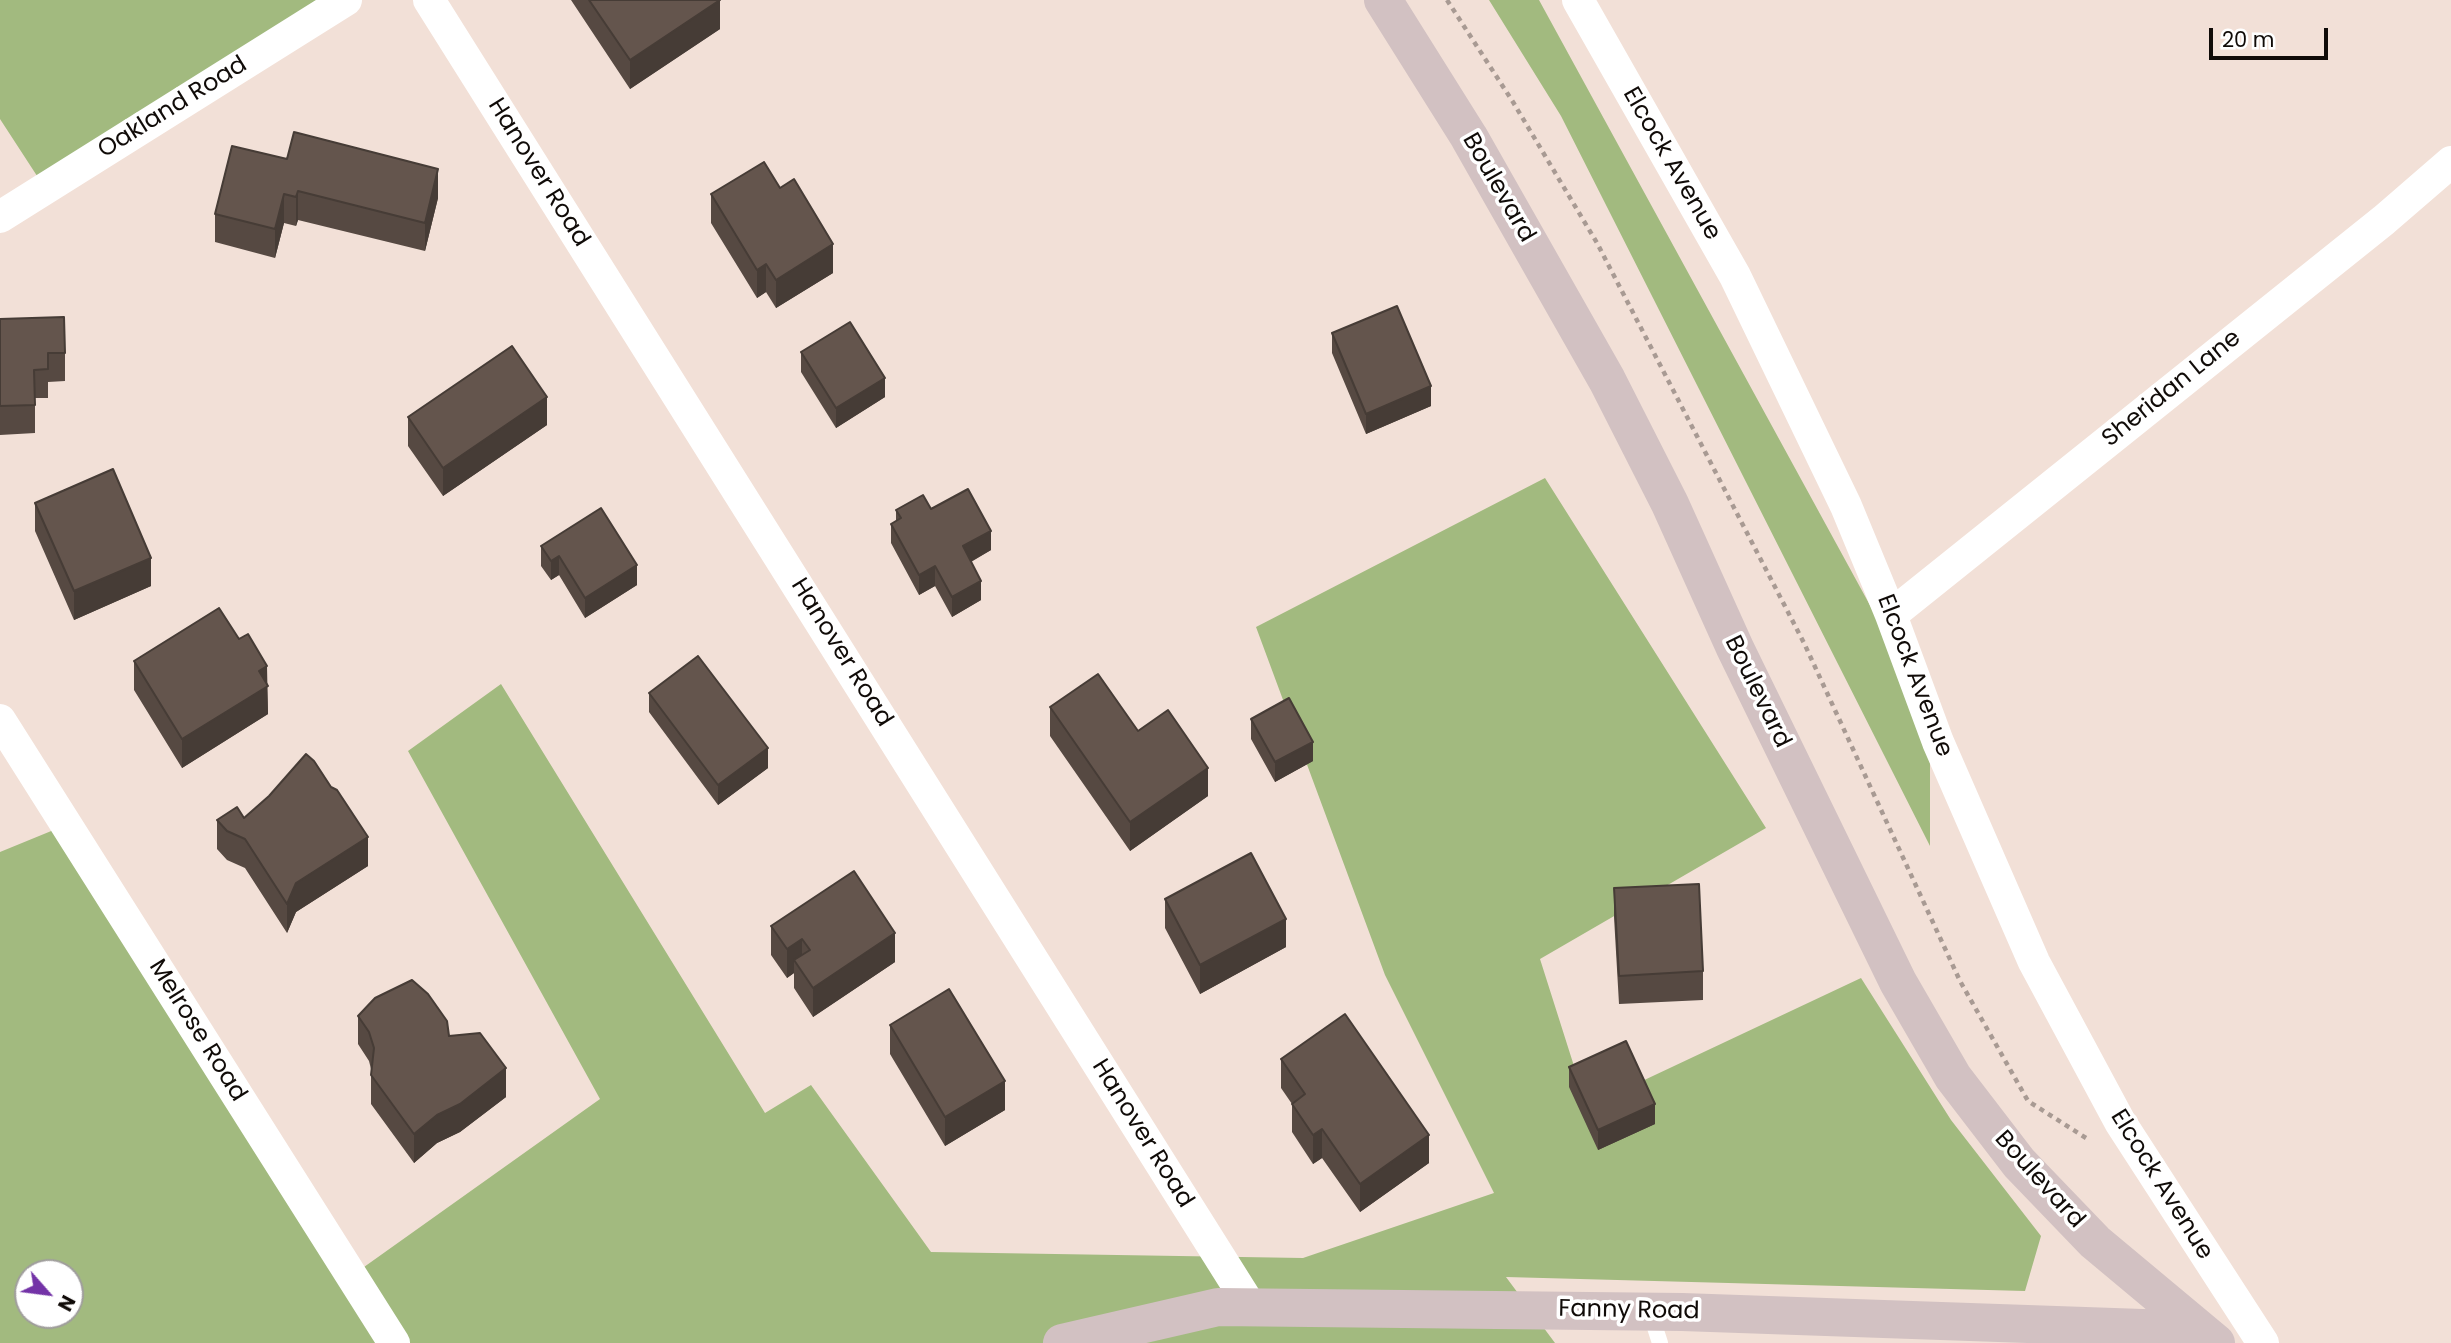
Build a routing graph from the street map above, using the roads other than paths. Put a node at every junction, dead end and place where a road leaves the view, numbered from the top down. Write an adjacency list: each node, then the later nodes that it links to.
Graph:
1 (346, 0): 6 (street, Oakland Road)
2 (429, 0): 9 (street, Hanover Road)
3 (1383, 0): 12 (main road, Boulevard)
4 (1578, 0): 7 (street, Elcock Avenue)
5 (2451, 162): 7 (street, Sheridan Lane)
6 (0, 217)
7 (1891, 615): 15 (street, Elcock Avenue)
8 (0, 720): 13 (street, Melrose Road)
9 (1251, 1307): 10 (main road, Fanny Road); 14 (main road, Fanny Road)
10 (1655, 1327): 11 (main road, Fanny Road)
11 (1987, 1333): 12 (main road, Fanny Road)
12 (2208, 1337)
13 (394, 1343)
14 (1062, 1343)
15 (2263, 1343)

